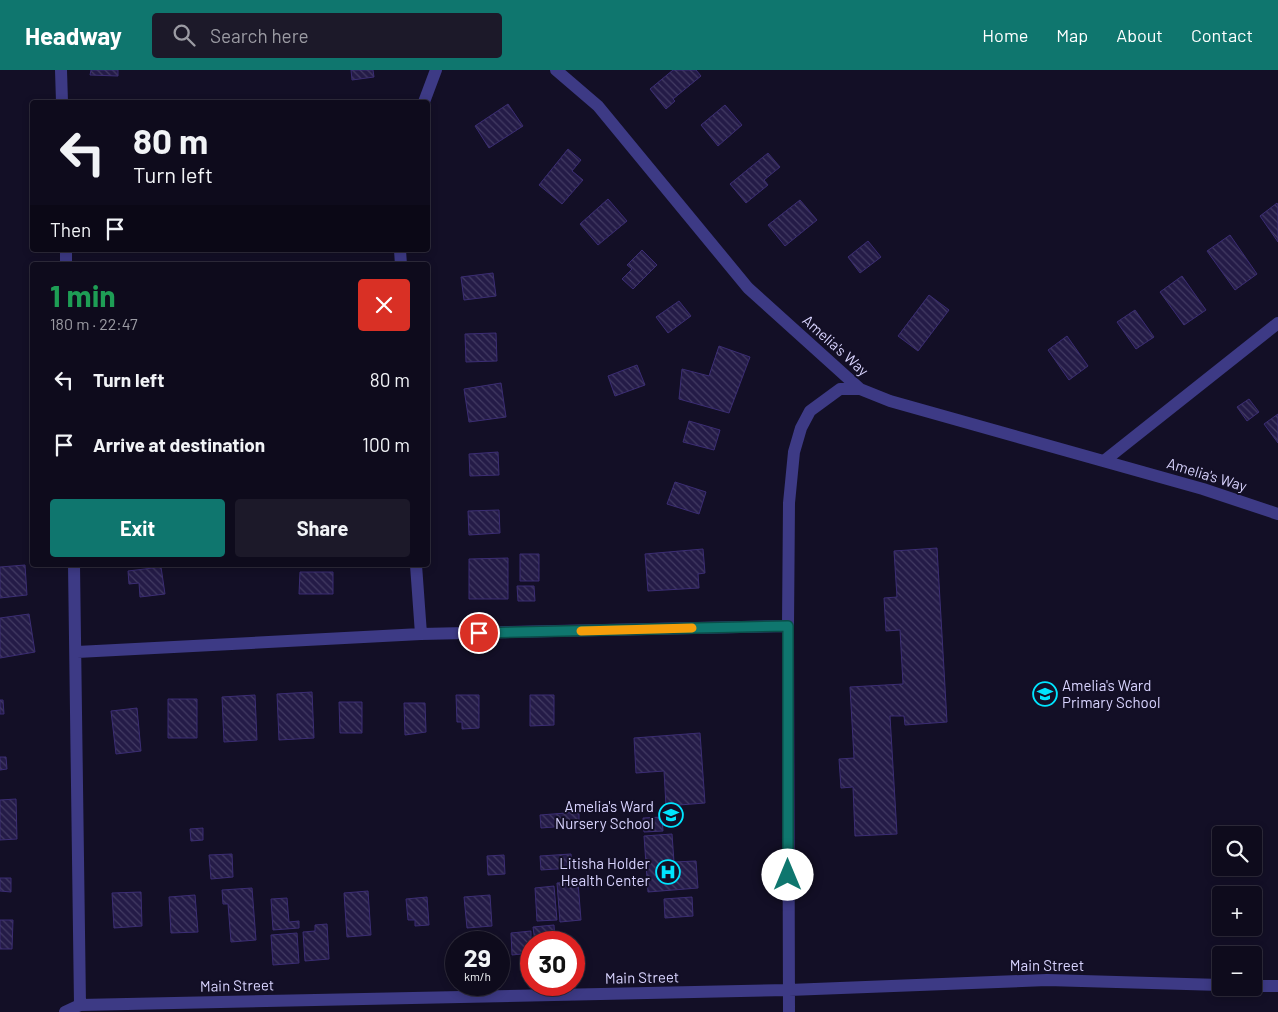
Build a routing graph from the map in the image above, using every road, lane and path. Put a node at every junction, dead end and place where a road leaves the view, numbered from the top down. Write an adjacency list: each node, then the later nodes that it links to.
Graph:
1 (61, 70): 4 (street)
2 (436, 70): 5 (street)
3 (556, 70): 7 (street, Amelia's Way)
4 (62, 100)
5 (425, 100)
6 (1278, 323): 8 (street)
7 (860, 389): 8 (street, Amelia's Way); 12 (street)
8 (1104, 461): 9 (street, Amelia's Way)
9 (1278, 514)
10 (74, 567): 14 (street)
11 (416, 567): 13 (street)
12 (788, 626): 13 (street); 18 (street)
13 (421, 634): 14 (street)
14 (77, 652): 19 (street)
15 (1212, 985): 18 (street, Main Street)
16 (1262, 986): 17 (street)
17 (1278, 986)
18 (788, 990): 19 (street, Main Street); 21 (street)
19 (80, 1005): 20 (street, Main Street)
20 (65, 1012)
21 (789, 1012)

